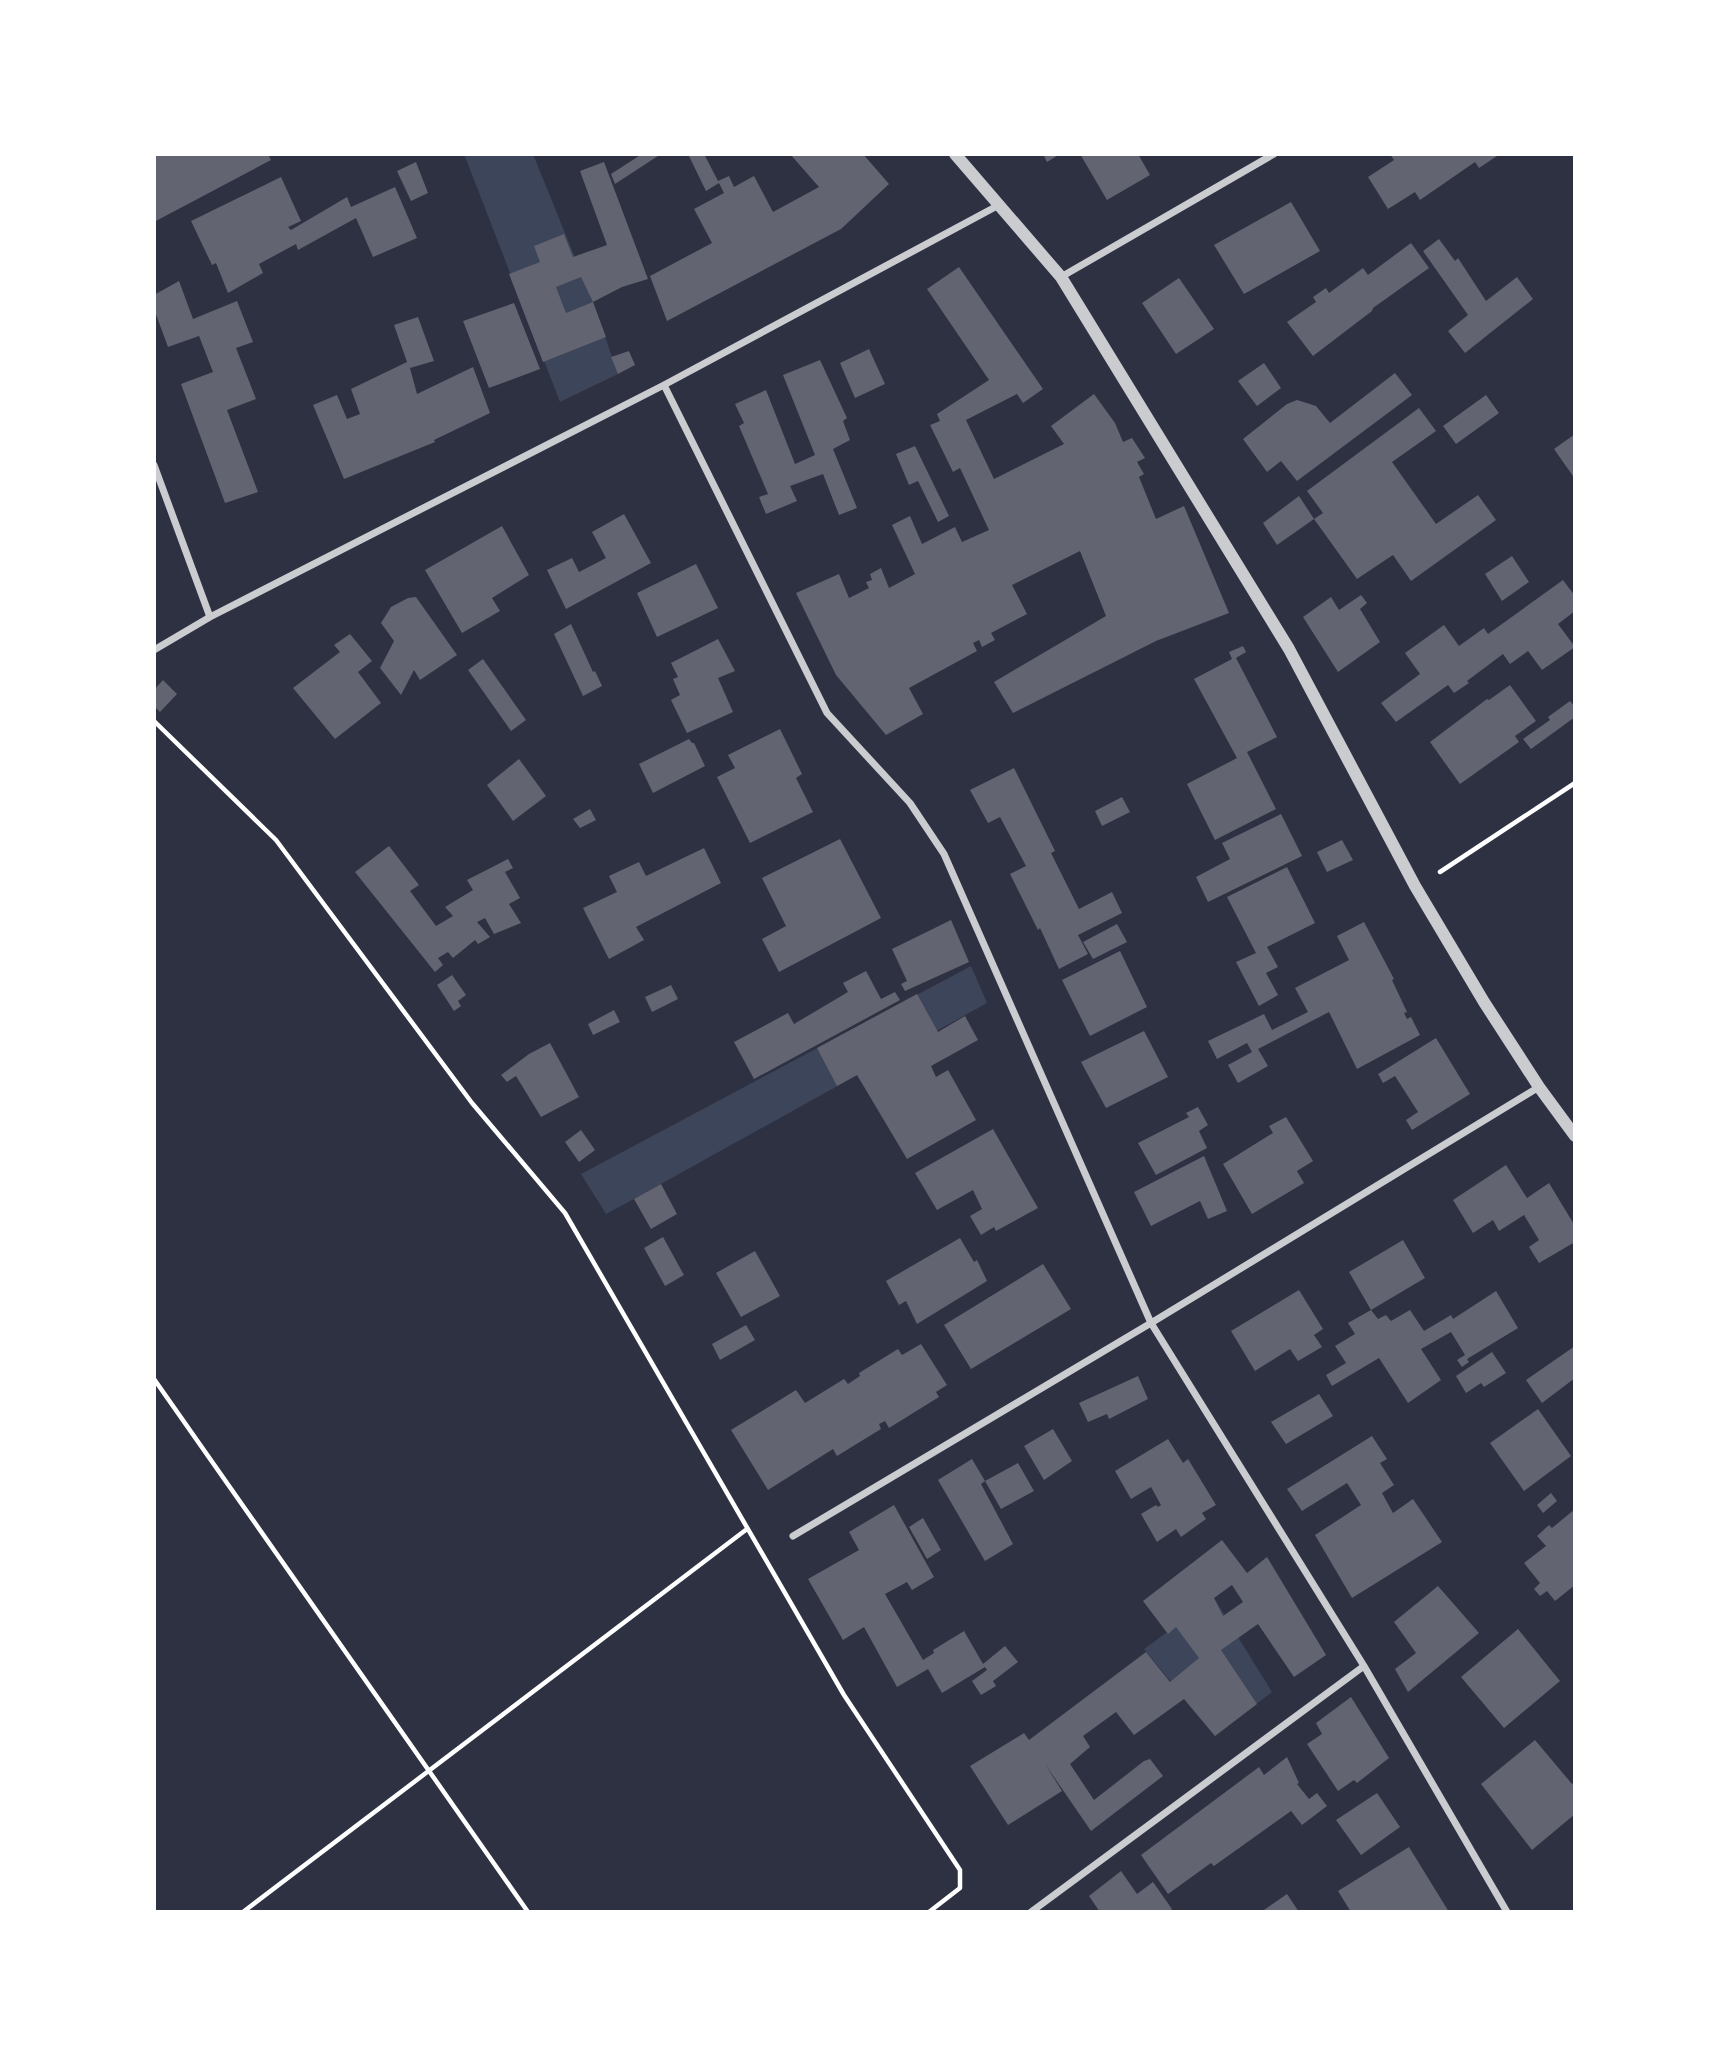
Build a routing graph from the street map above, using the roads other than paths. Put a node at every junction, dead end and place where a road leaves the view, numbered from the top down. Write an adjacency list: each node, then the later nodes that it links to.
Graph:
1 (955, 154): 3 (street)
2 (1274, 154): 4 (street)
3 (999, 205): 4 (street); 5 (street)
4 (1061, 278): 9 (street)
5 (664, 384): 7 (street); 11 (street)
6 (154, 465): 7 (street)
7 (209, 617): 8 (street)
8 (154, 650)
9 (1539, 1087): 10 (street); 11 (street)
10 (1575, 1136)
11 (1151, 1323): 12 (street); 13 (street)
12 (793, 1536)
13 (1364, 1666): 14 (street); 15 (street)
14 (1031, 1912)
15 (1507, 1912)

